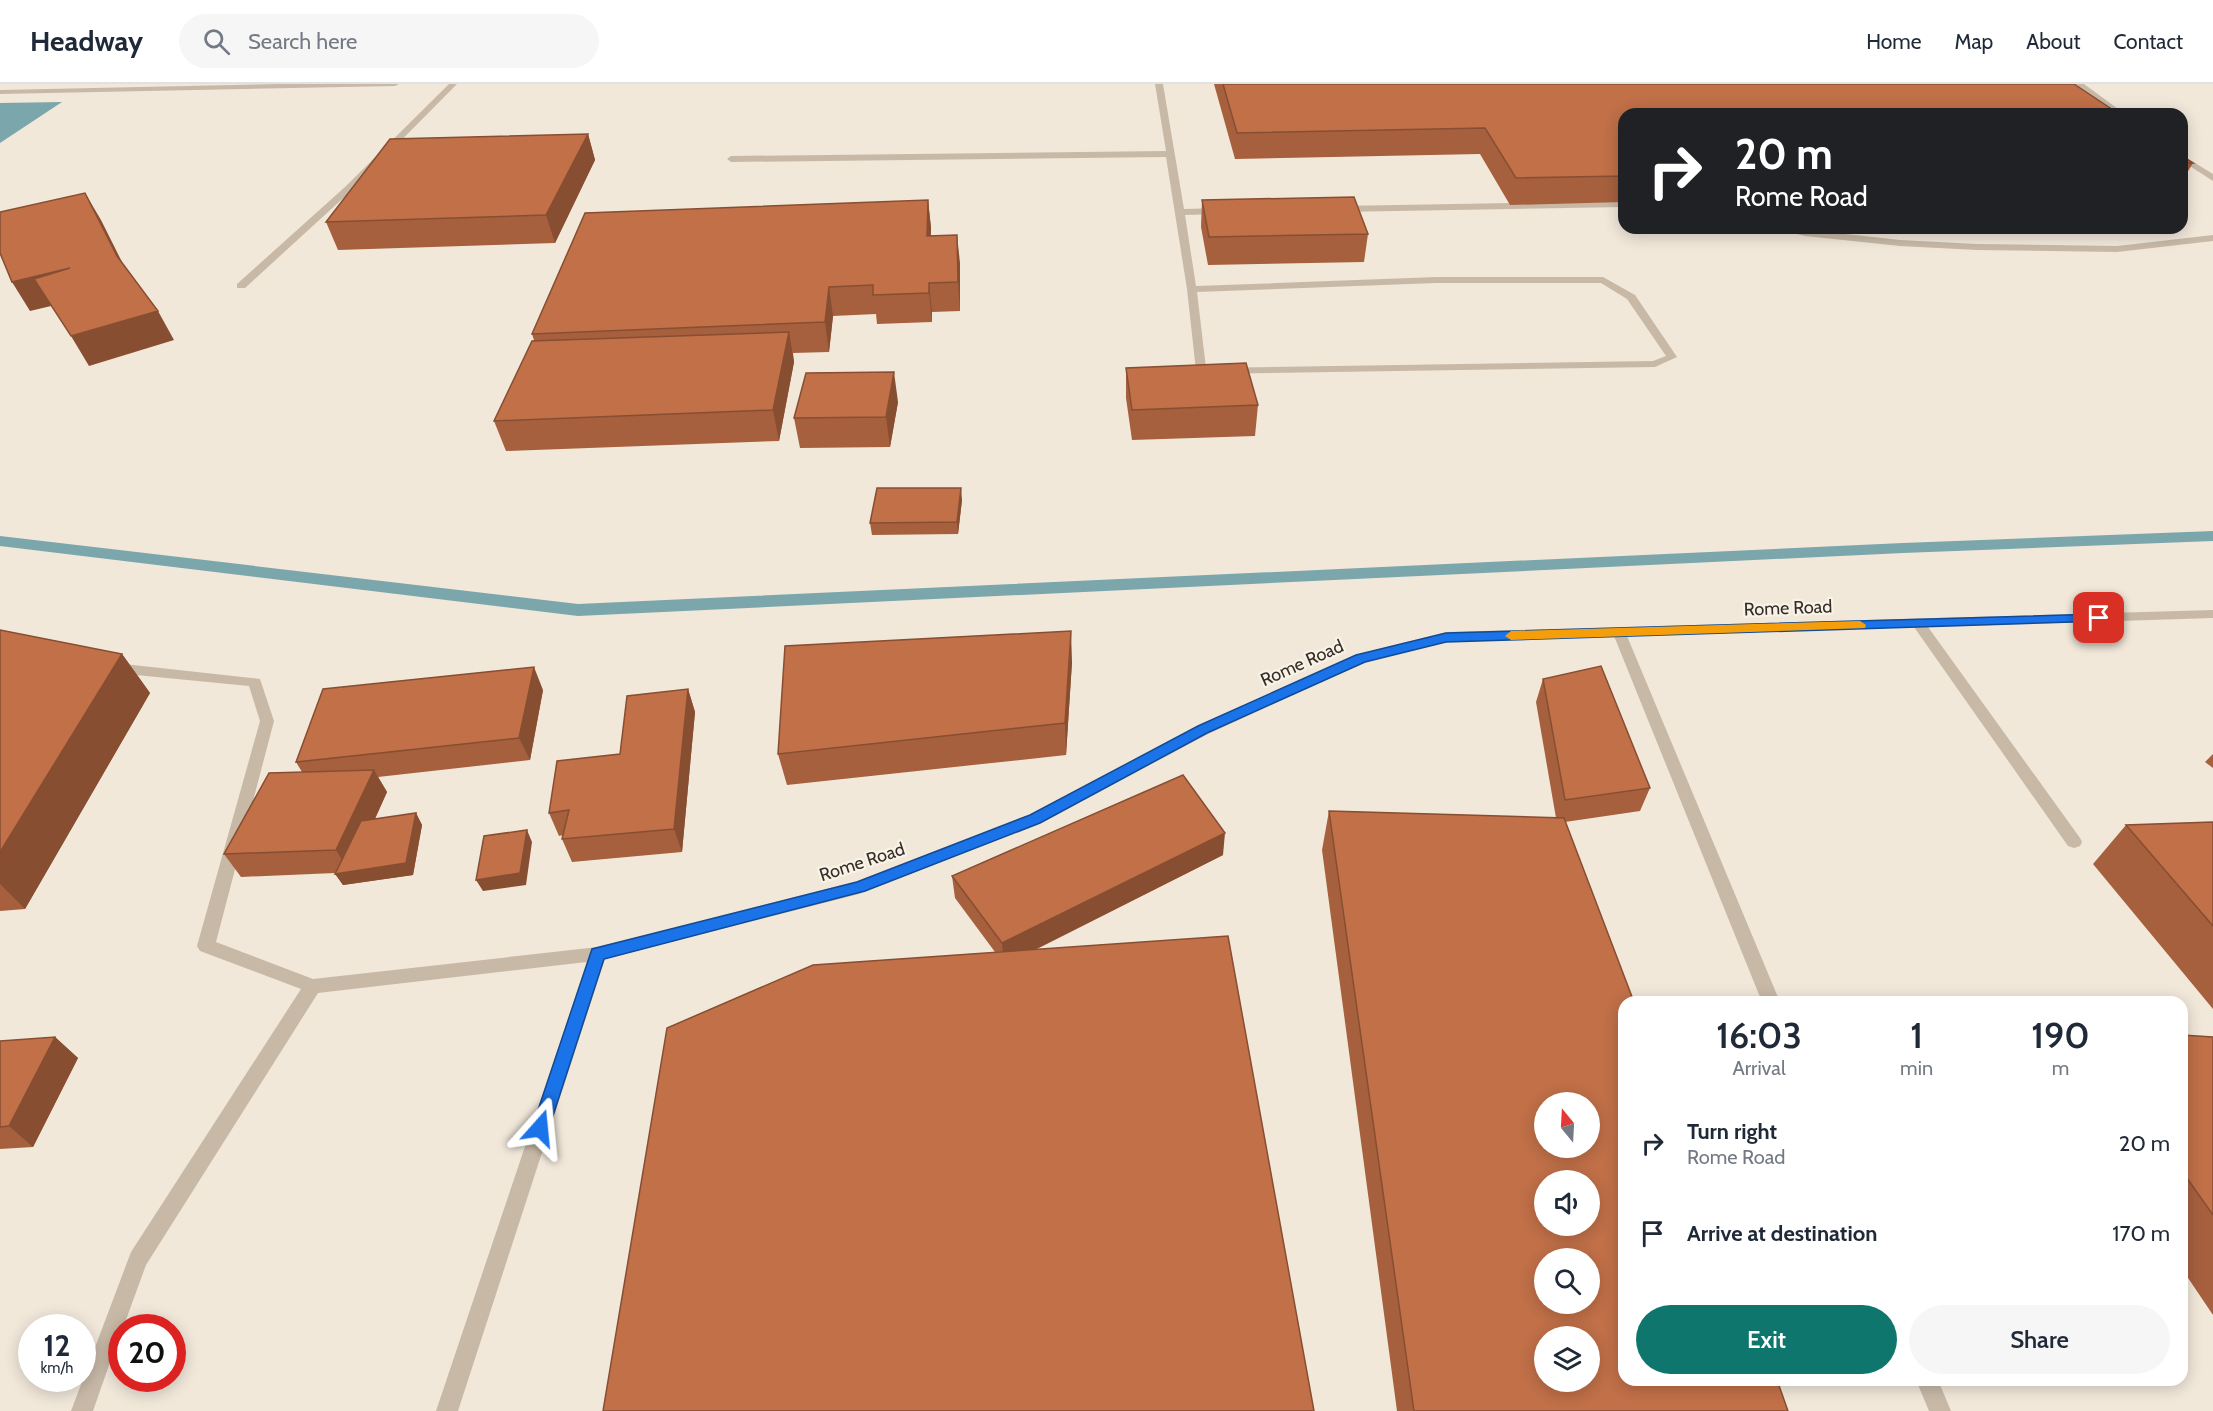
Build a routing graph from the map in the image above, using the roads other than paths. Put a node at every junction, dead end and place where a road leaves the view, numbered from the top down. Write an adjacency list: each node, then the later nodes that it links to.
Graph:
1 (395, 84): 5 (lane)
2 (453, 84): 17 (lane)
3 (1159, 84): 7 (lane)
4 (2079, 84): 6 (lane)
5 (0, 92)
6 (2113, 108)
7 (1170, 154): 8 (lane); 14 (lane)
8 (731, 159)
9 (2188, 161): 10 (lane)
10 (2213, 178)
11 (1618, 204): 12 (lane)
12 (1331, 209)
13 (1226, 211): 14 (lane)
14 (1179, 212): 18 (lane)
15 (1814, 234): 16 (lane)
16 (2213, 238)
17 (241, 286)
18 (1192, 289): 18 (lane)
19 (2213, 614): 20 (lane, Rome Road)
20 (1918, 623): 21 (lane, Rome Road); 23 (lane)
21 (1619, 633): 24 (lane, Rome Road); 26 (lane)
22 (98, 666): 25 (lane)
23 (2074, 842)
24 (598, 954): 25 (lane, Rome Road); 29 (lane)
25 (313, 986): 28 (lane)
26 (1769, 996)
27 (1930, 1386): 30 (lane)
28 (82, 1411)
29 (447, 1411)
30 (1940, 1411)

